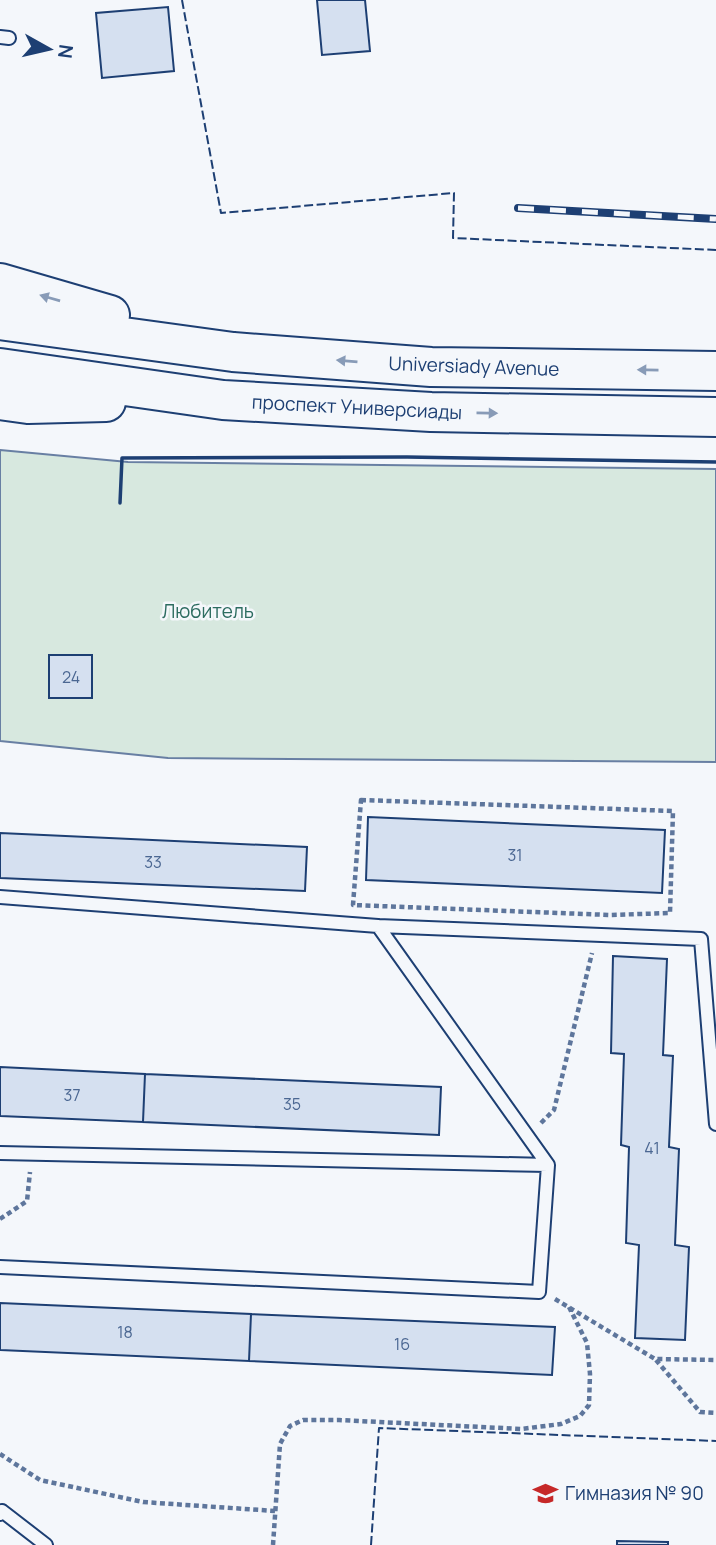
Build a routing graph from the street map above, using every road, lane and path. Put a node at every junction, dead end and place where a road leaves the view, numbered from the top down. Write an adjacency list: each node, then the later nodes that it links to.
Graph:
1 (0, 283): 3 (main road, one-way to 1)
2 (0, 320): 3 (main road)
3 (233, 352): 5 (main road, Universiady Avenue, one-way to 3)
4 (0, 368): 7 (main road, проспект Универсиады)
5 (716, 371)
6 (0, 400): 7 (main road)
7 (223, 400): 8 (main road, проспект Универсиады, one-way to 8)
8 (716, 417)
9 (0, 897): 12 (lane)
10 (353, 905): 11 (path)
11 (670, 914)
12 (378, 926): 13 (lane); 17 (lane)
13 (596, 935): 14 (lane); 17 (path)
14 (701, 939): 15 (lane); 16 (lane)
15 (716, 940)
16 (716, 1124)
17 (527, 1137): 20 (lane)
18 (0, 1153): 19 (lane)
19 (32, 1154): 20 (lane); 21 (path)
20 (548, 1165): 23 (lane)
21 (0, 1219)
22 (0, 1266): 23 (lane)
23 (539, 1292): 24 (path)
24 (569, 1307): 25 (path); 29 (path)
25 (655, 1359): 26 (path); 27 (path)
26 (716, 1360)
27 (716, 1413)
28 (0, 1454): 29 (path)
29 (275, 1511): 32 (path)
30 (0, 1514): 31 (lane)
31 (46, 1545)
32 (273, 1545)

